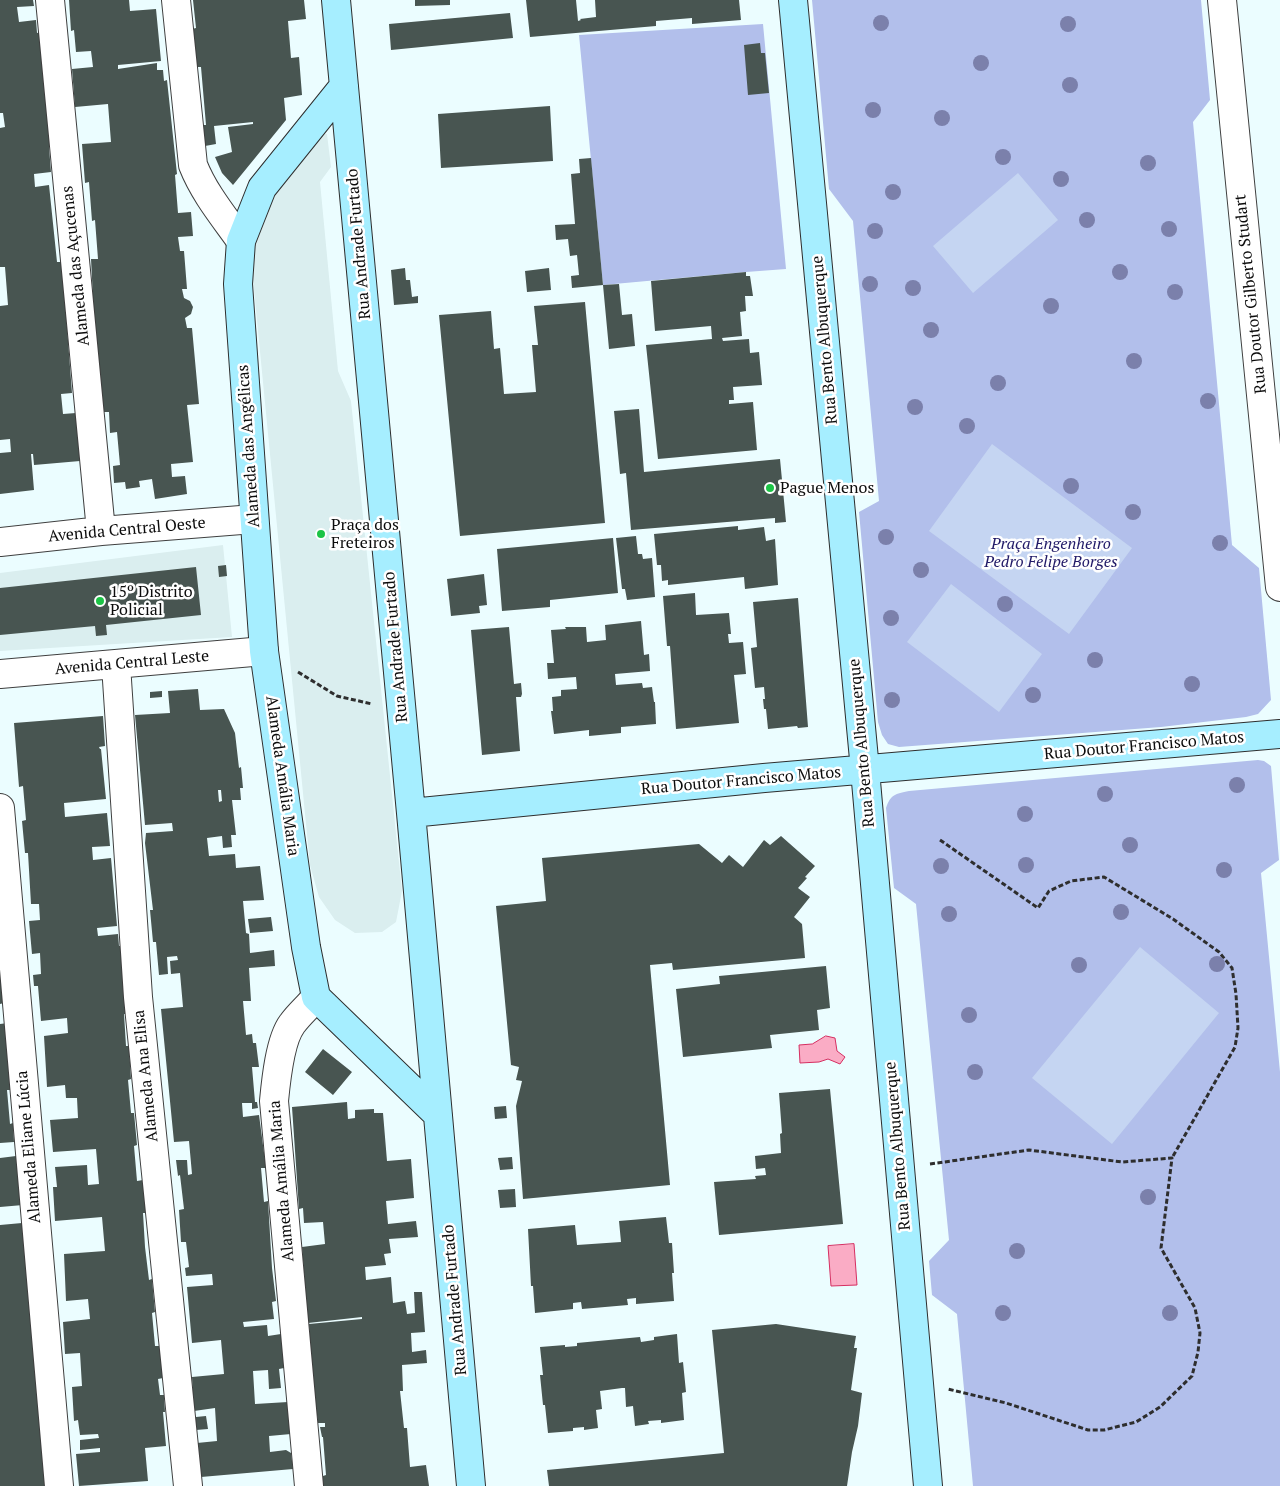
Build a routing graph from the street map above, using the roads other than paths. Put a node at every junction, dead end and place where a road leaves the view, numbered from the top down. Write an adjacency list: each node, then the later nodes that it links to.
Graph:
1 (50, 0): 9 (street, Alameda das Açucenas)
2 (176, 0): 7 (street)
3 (336, 0): 6 (street, Rua Andrade Furtado)
4 (793, 0): 16 (street, Rua Bento Albuquerque)
5 (1222, 0): 11 (street, Rua Doutor Gilberto Studart)
6 (344, 86): 7 (street, Alameda das Angélicas); 18 (street, Rua Andrade Furtado)
7 (241, 241): 8 (street, Alameda das Angélicas)
8 (254, 519): 9 (street, Avenida Central Oeste); 12 (street, Alameda das Angélicas)
9 (101, 531): 10 (street, Avenida Central Oeste)
10 (0, 542)
11 (1280, 587)
12 (264, 651): 13 (street, Avenida Central Leste); 19 (street, Alameda Amália Maria)
13 (116, 665): 14 (street, Avenida Central Leste); 22 (street, Alameda Ana Elisa)
14 (0, 674)
15 (1280, 734): 16 (street, Rua Doutor Francisco Matos)
16 (865, 770): 18 (street, Rua Doutor Francisco Matos); 25 (street, Rua Bento Albuquerque)
17 (0, 808): 21 (street, Alameda Eliane Lúcia)
18 (412, 813): 20 (street, Rua Andrade Furtado)
19 (316, 997): 20 (street); 23 (street, Alameda Amália Maria)
20 (438, 1114): 24 (street, Rua Andrade Furtado)
21 (59, 1486)
22 (188, 1486)
23 (309, 1486)
24 (471, 1486)
25 (928, 1486)

